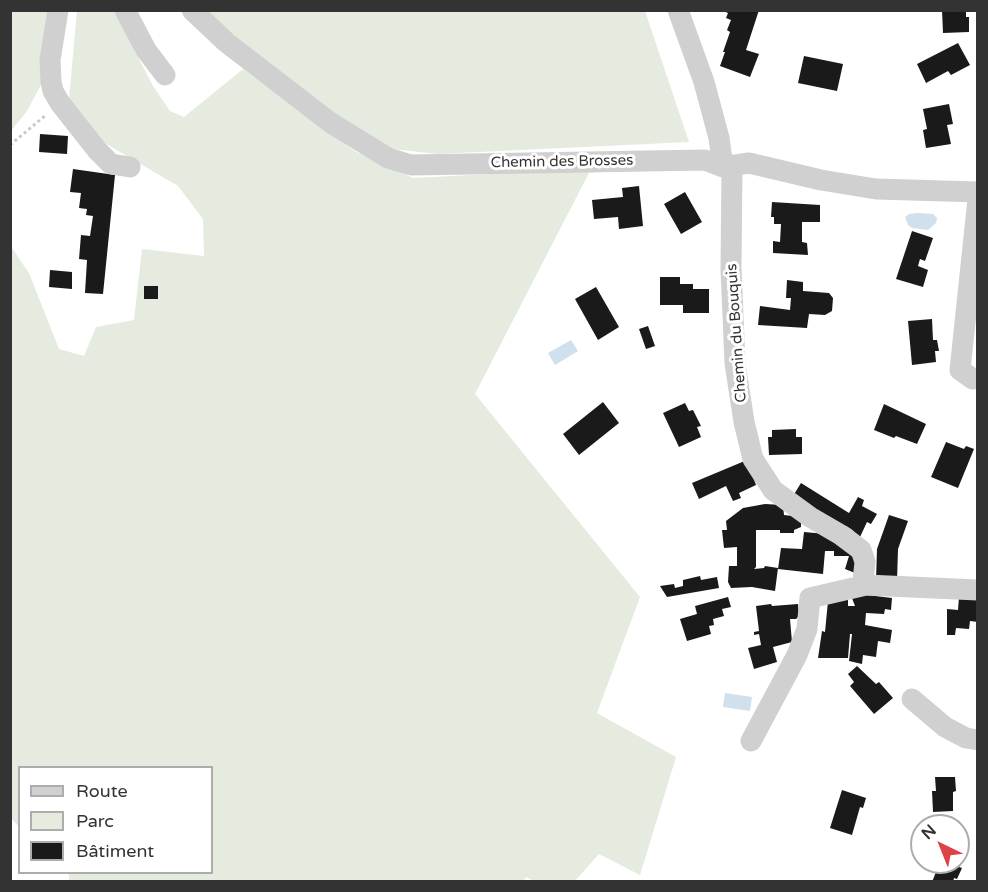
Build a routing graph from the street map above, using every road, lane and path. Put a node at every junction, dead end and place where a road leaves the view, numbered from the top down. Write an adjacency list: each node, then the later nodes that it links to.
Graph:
1 (58, 10): 6 (street)
2 (125, 10): 5 (street)
3 (192, 10): 9 (street, Chemin des Brosses)
4 (678, 10): 9 (street, Chemin du Bouquis)
5 (165, 75)
6 (60, 103): 7 (path); 8 (street)
7 (10, 145)
8 (130, 166)
9 (728, 166): 10 (street, Chemin des Brosses); 13 (street, Chemin du Bouquis)
10 (978, 192)
11 (978, 199): 12 (street)
12 (973, 379)
13 (866, 585): 14 (street); 16 (street)
14 (978, 590)
15 (912, 699): 17 (street)
16 (751, 741)
17 (978, 741)

